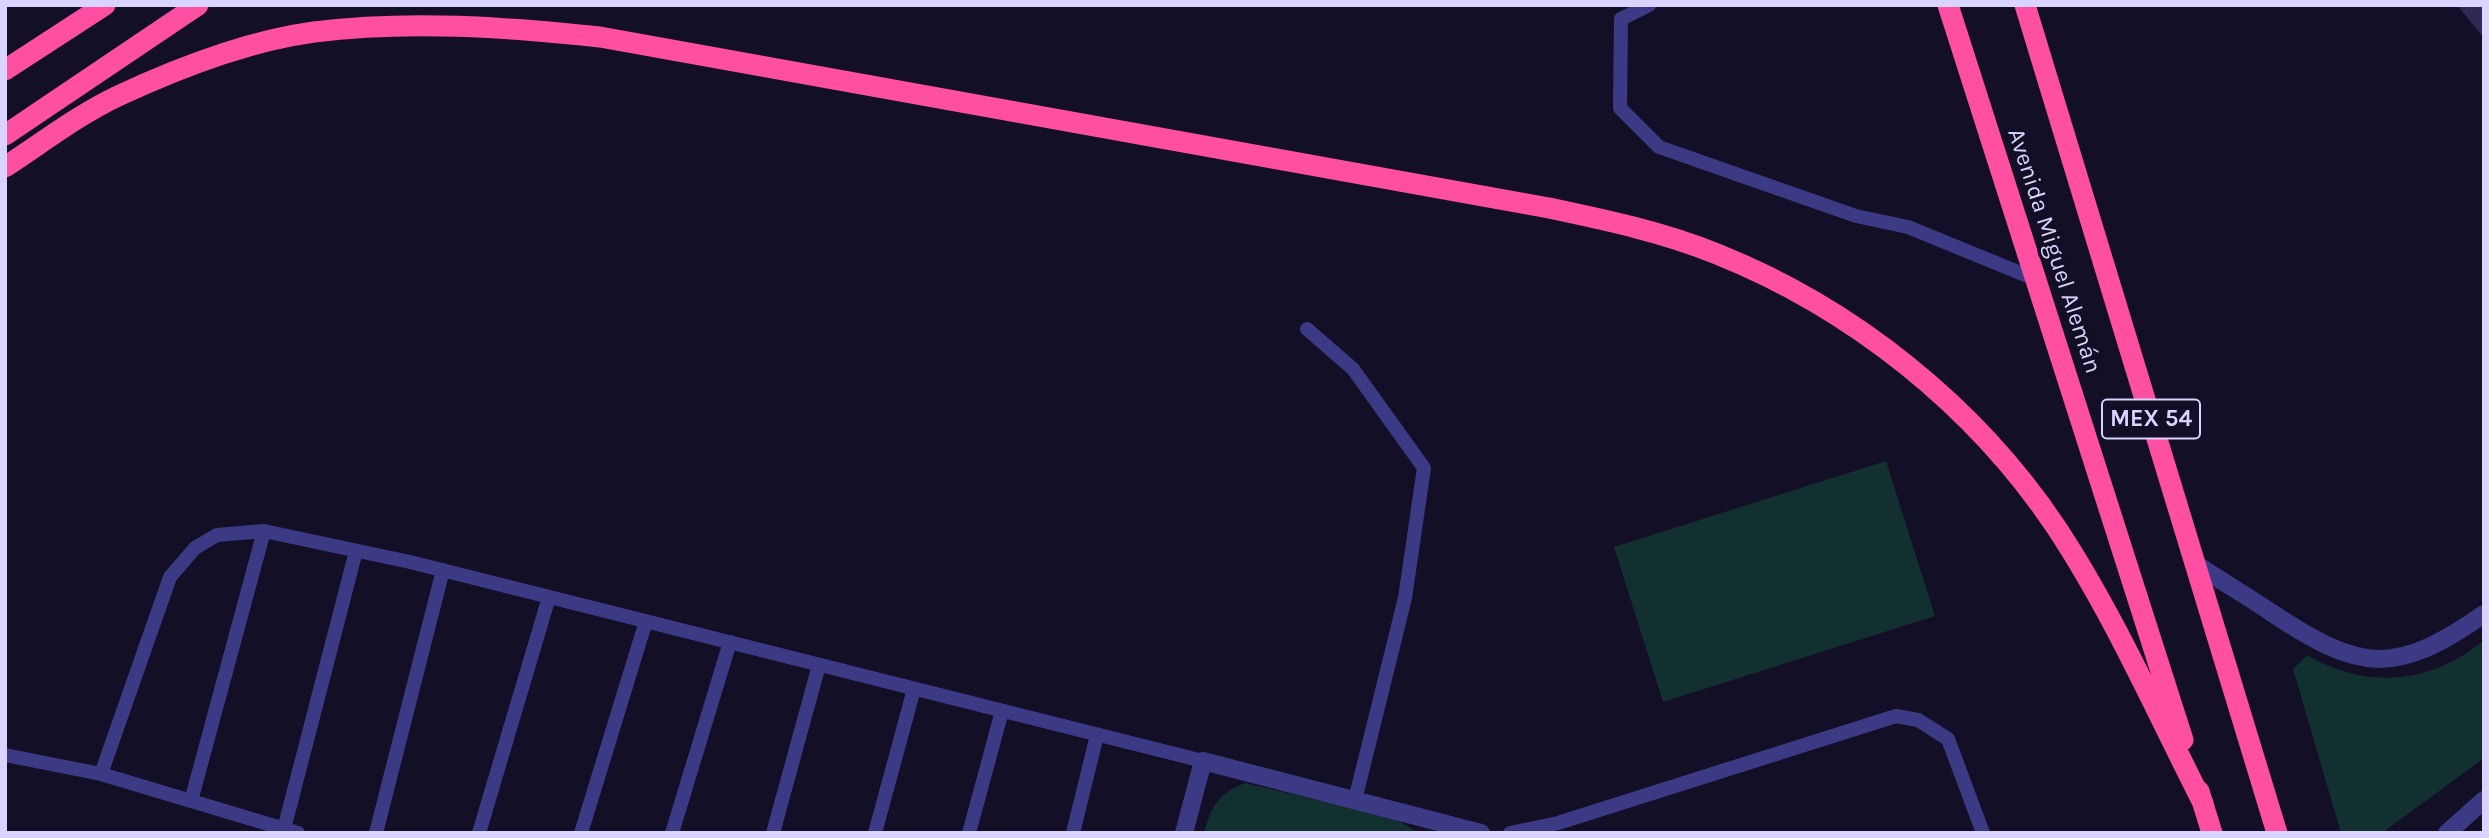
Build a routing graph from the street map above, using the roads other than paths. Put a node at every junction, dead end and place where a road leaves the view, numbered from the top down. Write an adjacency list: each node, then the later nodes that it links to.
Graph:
1 (105, 5): 6 (highway)
2 (198, 5): 7 (highway)
3 (1649, 5): 9 (lane)
4 (1948, 5): 9 (highway, Avenida Miguel Alemán / MEX 54)
5 (2025, 5): 13 (highway, Avenida Miguel Alemán / MEX 54)
6 (5, 70)
7 (5, 135)
8 (5, 167): 29 (highway)
9 (2035, 279): 29 (highway, Avenida Miguel Alemán / MEX 54)
10 (1307, 329): 26 (lane)
11 (264, 531): 12 (lane); 25 (lane); 28 (lane)
12 (356, 551): 14 (lane); 31 (lane)
13 (2196, 564): 16 (street); 45 (highway, Avenida Miguel Alemán / MEX 54)
14 (443, 570): 15 (lane); 32 (lane)
15 (549, 597): 17 (lane); 33 (lane)
16 (2484, 614)
17 (646, 621): 18 (lane); 34 (lane)
18 (730, 642): 19 (lane); 35 (lane)
19 (819, 665): 20 (lane); 36 (lane)
20 (914, 689): 21 (lane); 37 (lane)
21 (1002, 711): 22 (lane); 38 (lane)
22 (1097, 735): 24 (lane); 39 (lane)
23 (5, 755): 25 (lane)
24 (1203, 761): 26 (street); 40 (street)
25 (101, 774): 28 (lane)
26 (1355, 800): 41 (street)
27 (2484, 800): 46 (street)
28 (191, 801): 31 (lane)
29 (2203, 803): 44 (highway, Avenida Miguel Alemán / MEX 54)
30 (1560, 828): 42 (lane); 43 (lane)
31 (291, 831)
32 (376, 833)
33 (479, 833)
34 (581, 833)
35 (672, 833)
36 (773, 833)
37 (874, 833)
38 (969, 833)
39 (1073, 833)
40 (1184, 833)
41 (1481, 833)
42 (1510, 833)
43 (1983, 833)
44 (2212, 833)
45 (2277, 833)
46 (2447, 833)

